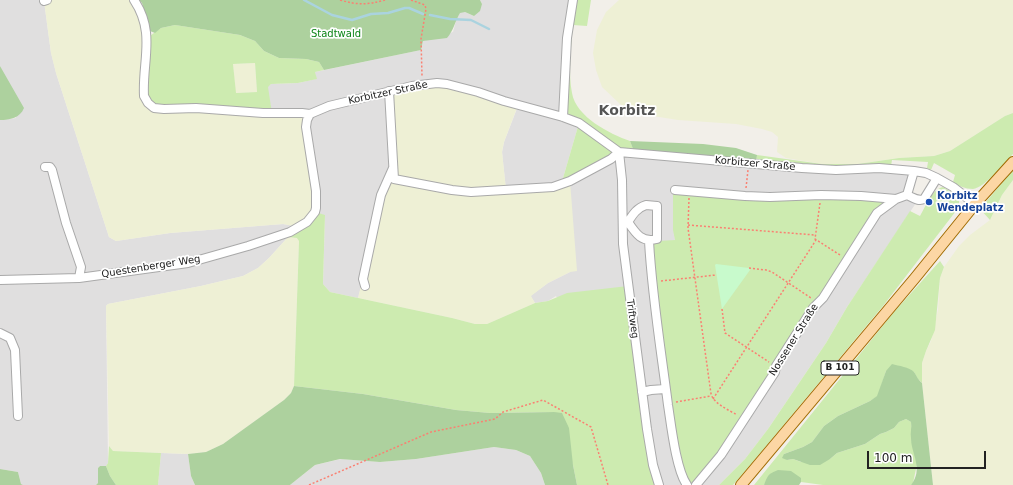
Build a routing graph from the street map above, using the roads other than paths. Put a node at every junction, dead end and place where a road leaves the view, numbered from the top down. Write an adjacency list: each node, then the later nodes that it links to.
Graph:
1 (134, 0): 4 (street)
2 (573, 0): 5 (street)
3 (390, 91): 4 (street, Korbitzer Straße); 5 (street, Korbitzer Straße); 9 (street)
4 (310, 114): 19 (street, Questenberger Weg)
5 (563, 117): 6 (street, Korbitzer Straße)
6 (619, 152): 9 (street); 10 (street, Korbitzer Straße); 16 (street, Triftweg)
7 (1013, 162): 15 (main road, B 101)
8 (45, 167): 19 (street)
9 (394, 167): 20 (street)
10 (914, 171): 11 (street, Korbitzer Straße); 13 (street)
11 (937, 178): 13 (street); 15 (street, Korbitzer Straße)
12 (676, 190): 14 (street)
13 (907, 194): 14 (street, Nossener Straße)
14 (896, 199): 27 (street, Nossener Straße)
15 (975, 204): 28 (main road, B 101)
16 (625, 222): 17 (street); 17 (street); 23 (street, Triftweg)
17 (649, 241): 22 (street)
18 (0, 277): 19 (street, Questenberger Weg)
19 (79, 278)
20 (365, 286)
21 (0, 333): 24 (street)
22 (665, 389): 23 (street); 26 (street)
23 (642, 392): 25 (street, Triftweg)
24 (18, 416)
25 (659, 485)
26 (687, 485)
27 (696, 485)
28 (741, 485)

